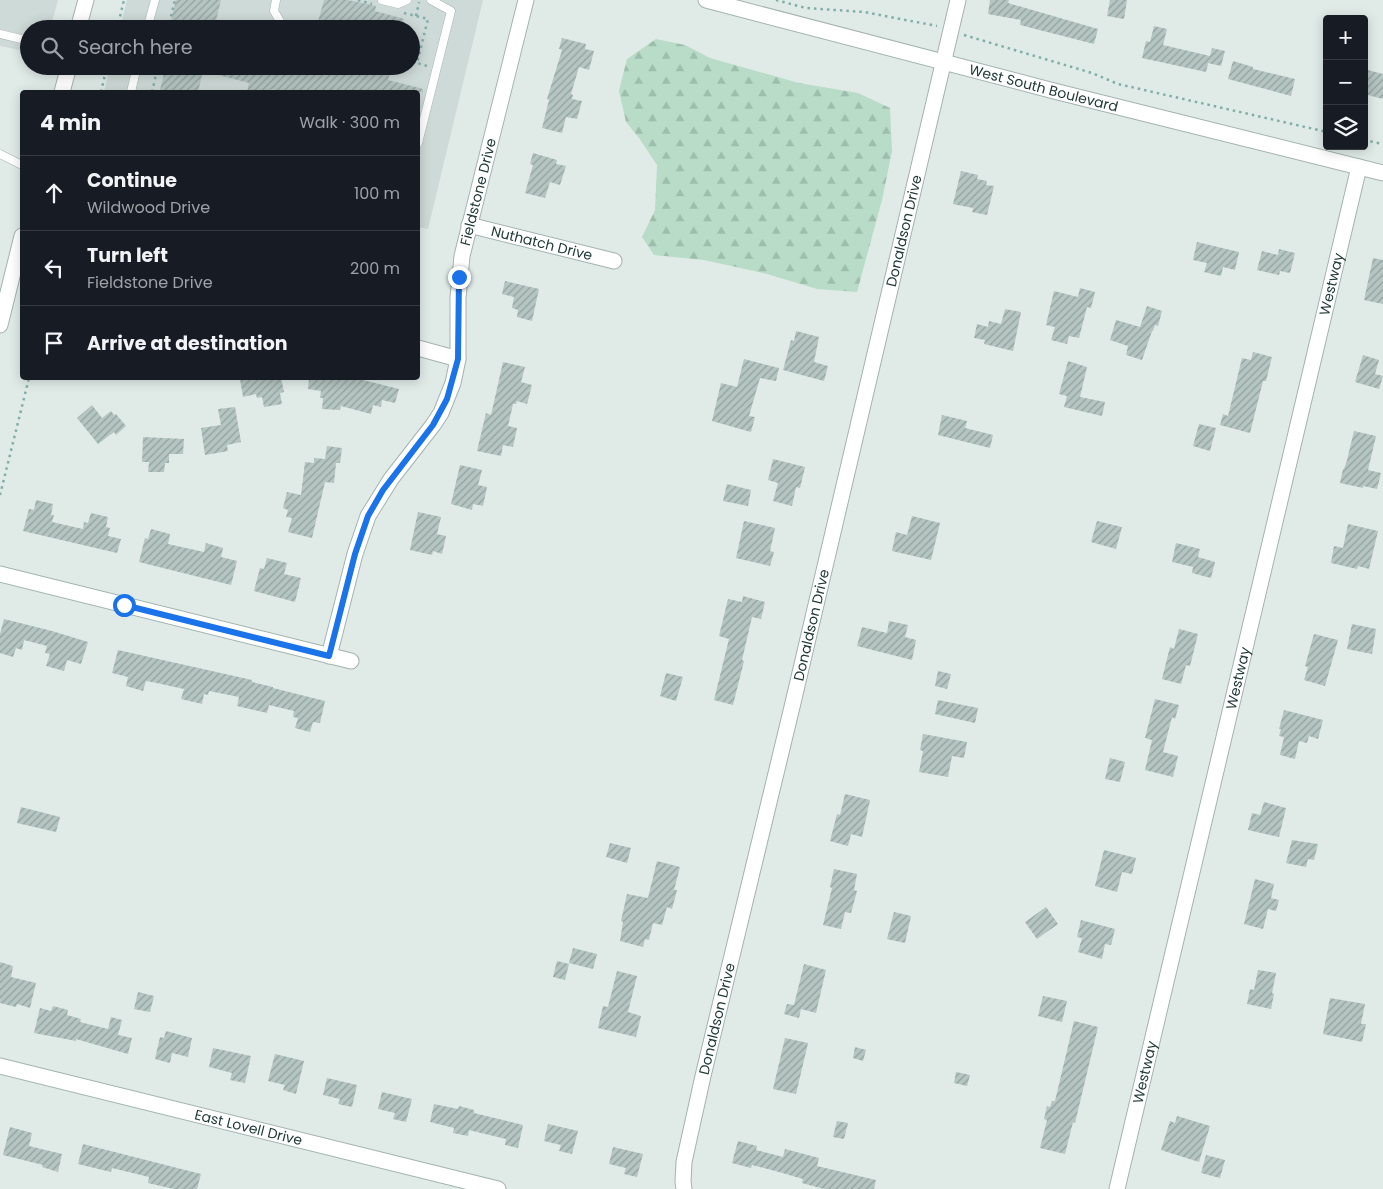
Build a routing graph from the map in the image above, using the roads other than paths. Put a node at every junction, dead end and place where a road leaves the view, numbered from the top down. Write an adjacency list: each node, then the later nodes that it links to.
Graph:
1 (86, 0): 10 (street)
2 (155, 0): 11 (lane)
3 (276, 0): 12 (lane)
4 (382, 0): 5 (lane)
5 (407, 0)
6 (431, 0): 20 (lane)
7 (526, 0): 25 (street, Fieldstone Drive)
8 (706, 0): 15 (street, West South Boulevard)
9 (958, 0): 15 (street, Donaldson Drive)
10 (80, 20)
11 (149, 20)
12 (279, 20)
13 (0, 34): 14 (lane)
14 (20, 39)
15 (943, 62): 23 (street, West South Boulevard); 36 (street, Donaldson Drive)
16 (66, 75): 18 (street)
17 (136, 75): 19 (lane)
18 (62, 90)
19 (132, 90)
20 (420, 135)
21 (0, 154): 22 (lane)
22 (20, 164)
23 (1359, 167): 24 (street, West South Boulevard); 37 (street, Westway)
24 (1383, 173)
25 (470, 225): 27 (street, Nuthatch Drive); 30 (street, Fieldstone Drive)
26 (20, 244): 28 (street)
27 (614, 261)
28 (0, 325)
29 (420, 349): 30 (street)
30 (458, 359): 32 (street, Fieldstone Drive)
31 (0, 574): 32 (street)
32 (329, 656): 33 (street)
33 (350, 661)
34 (0, 1066): 35 (street, East Lovell Drive)
35 (498, 1189)
36 (684, 1189)
37 (1117, 1189)

